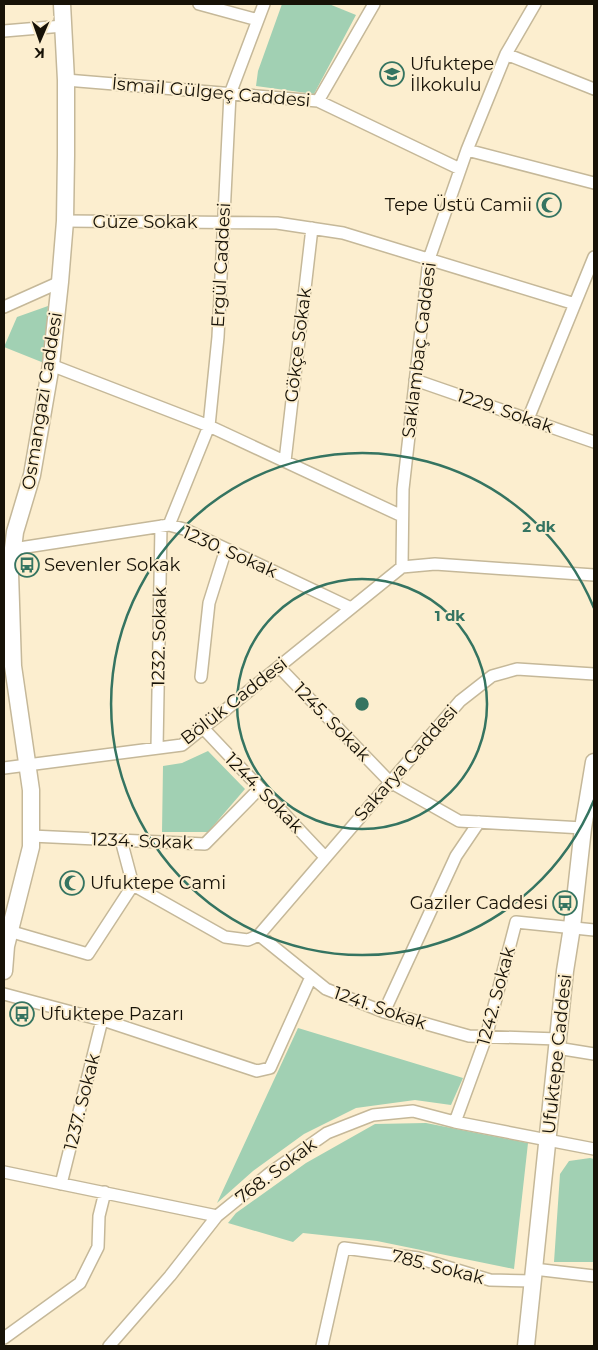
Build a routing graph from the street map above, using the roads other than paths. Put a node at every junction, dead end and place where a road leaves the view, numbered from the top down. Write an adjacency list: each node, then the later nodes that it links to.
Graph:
1 (62, 4): 7 (main road, Osmangazi Caddesi)
2 (199, 4): 6 (street)
3 (264, 4): 6 (street, Ergül Caddesi)
4 (374, 4): 13 (street)
5 (535, 4): 9 (street, Saklambaç Caddesi)
6 (258, 20): 12 (street, Ergül Caddesi)
7 (63, 26): 8 (street); 10 (main road, Osmangazi Caddesi)
8 (4, 31)
9 (506, 54): 11 (street); 14 (street, Saklambaç Caddesi)
10 (66, 80): 12 (street, İsmail Gülgeç Caddesi); 17 (main road, Osmangazi Caddesi)
11 (594, 89)
12 (230, 94): 13 (street, İsmail Gülgeç Caddesi); 18 (street, Ergül Caddesi)
13 (318, 101): 15 (street, İsmail Gülgeç Caddesi)
14 (466, 150): 15 (street, Saklambaç Caddesi); 16 (street)
15 (460, 169): 21 (street, Saklambaç Caddesi)
16 (594, 183)
17 (65, 221): 18 (street, Güze Sokak); 22 (main road, Osmangazi Caddesi)
18 (223, 222): 19 (street, Güze Sokak); 28 (street, Ergül Caddesi)
19 (312, 228): 21 (street, Güze Sokak); 30 (street, Gökçe Sokak)
20 (594, 257): 23 (street)
21 (429, 259): 23 (street, Güze Sokak); 26 (street, Saklambaç Caddesi)
22 (60, 282): 24 (street); 25 (main road, Osmangazi Caddesi)
23 (575, 304): 27 (street)
24 (4, 307)
25 (51, 365): 28 (street); 33 (main road, Osmangazi Caddesi)
26 (415, 380): 27 (street, 1229. Sokak); 31 (street, Saklambaç Caddesi)
27 (528, 419): 29 (street, 1229. Sokak)
28 (209, 426): 30 (street); 32 (street, Ergül Caddesi)
29 (594, 442)
30 (285, 461): 31 (street)
31 (402, 516): 36 (street, Saklambaç Caddesi)
32 (165, 526): 34 (street, 1230. Sokak); 35 (street, 1230. Sokak); 43 (street, 1232. Sokak)
33 (9, 531): 35 (main road, Osmangazi Caddesi)
34 (226, 548): 38 (street, 1230. Sokak); 41 (street)
35 (13, 549): 45 (main road, Osmangazi Caddesi)
36 (402, 567): 37 (street); 38 (street, Bölük Caddesi)
37 (594, 575)
38 (351, 608): 39 (street, Bölük Caddesi)
39 (279, 667): 42 (street, Bölük Caddesi); 47 (street, 1245. Sokak)
40 (594, 674): 47 (street, Sakarya Caddesi)
41 (201, 677)
42 (203, 728): 43 (street, Bölük Caddesi); 48 (street, 1244. Sokak)
43 (157, 748): 45 (street, Bölük Caddesi)
44 (594, 762): 49 (main road, Ufuktepe Caddesi)
45 (28, 765): 46 (street, Bölük Caddesi); 52 (main road, Osmangazi Caddesi)
46 (4, 768)
47 (390, 782): 50 (street, 1245. Sokak); 54 (street, Sakarya Caddesi)
48 (260, 788): 53 (street, 1234. Sokak); 54 (street, 1244. Sokak)
49 (590, 809): 51 (main road, Ufuktepe Caddesi)
50 (479, 822): 51 (street, 1245. Sokak); 63 (street)
51 (583, 828): 56 (main road, Ufuktepe Caddesi)
52 (31, 836): 53 (street, 1234. Sokak); 59 (main road, Osmangazi Caddesi)
53 (121, 840): 55 (street)
54 (325, 857): 58 (street, Sakarya Caddesi)
55 (133, 885): 58 (street); 59 (street)
56 (572, 927): 57 (street); 65 (street, 1242. Sokak); 66 (main road, Ufuktepe Caddesi)
57 (594, 930)
58 (259, 935): 61 (street, 1241. Sokak)
59 (6, 941): 60 (main road, Osmangazi Caddesi)
60 (4, 971)
61 (311, 977): 63 (street, 1241. Sokak); 64 (street)
62 (4, 994): 64 (street)
63 (384, 1012): 65 (street, 1241. Sokak)
64 (102, 1020): 72 (street, 1237. Sokak)
65 (486, 1037): 66 (street, 1241. Sokak); 68 (street, 1242. Sokak)
66 (557, 1043): 67 (street, 1241. Sokak); 69 (main road, Ufuktepe Caddesi)
67 (594, 1054)
68 (455, 1122): 69 (street, 768. Sokak); 74 (street, 768. Sokak)
69 (548, 1141): 70 (street, 768. Sokak); 75 (main road, Ufuktepe Caddesi)
70 (594, 1149)
71 (4, 1172): 72 (street)
72 (61, 1184): 73 (street)
73 (105, 1192): 74 (street); 77 (street)
74 (217, 1216): 78 (street, 768. Sokak)
75 (533, 1275): 76 (street, 785. Sokak); 79 (street, 785. Sokak); 80 (main road, Ufuktepe Caddesi)
76 (594, 1276)
77 (4, 1338)
78 (109, 1346)
79 (322, 1346)
80 (526, 1346)

